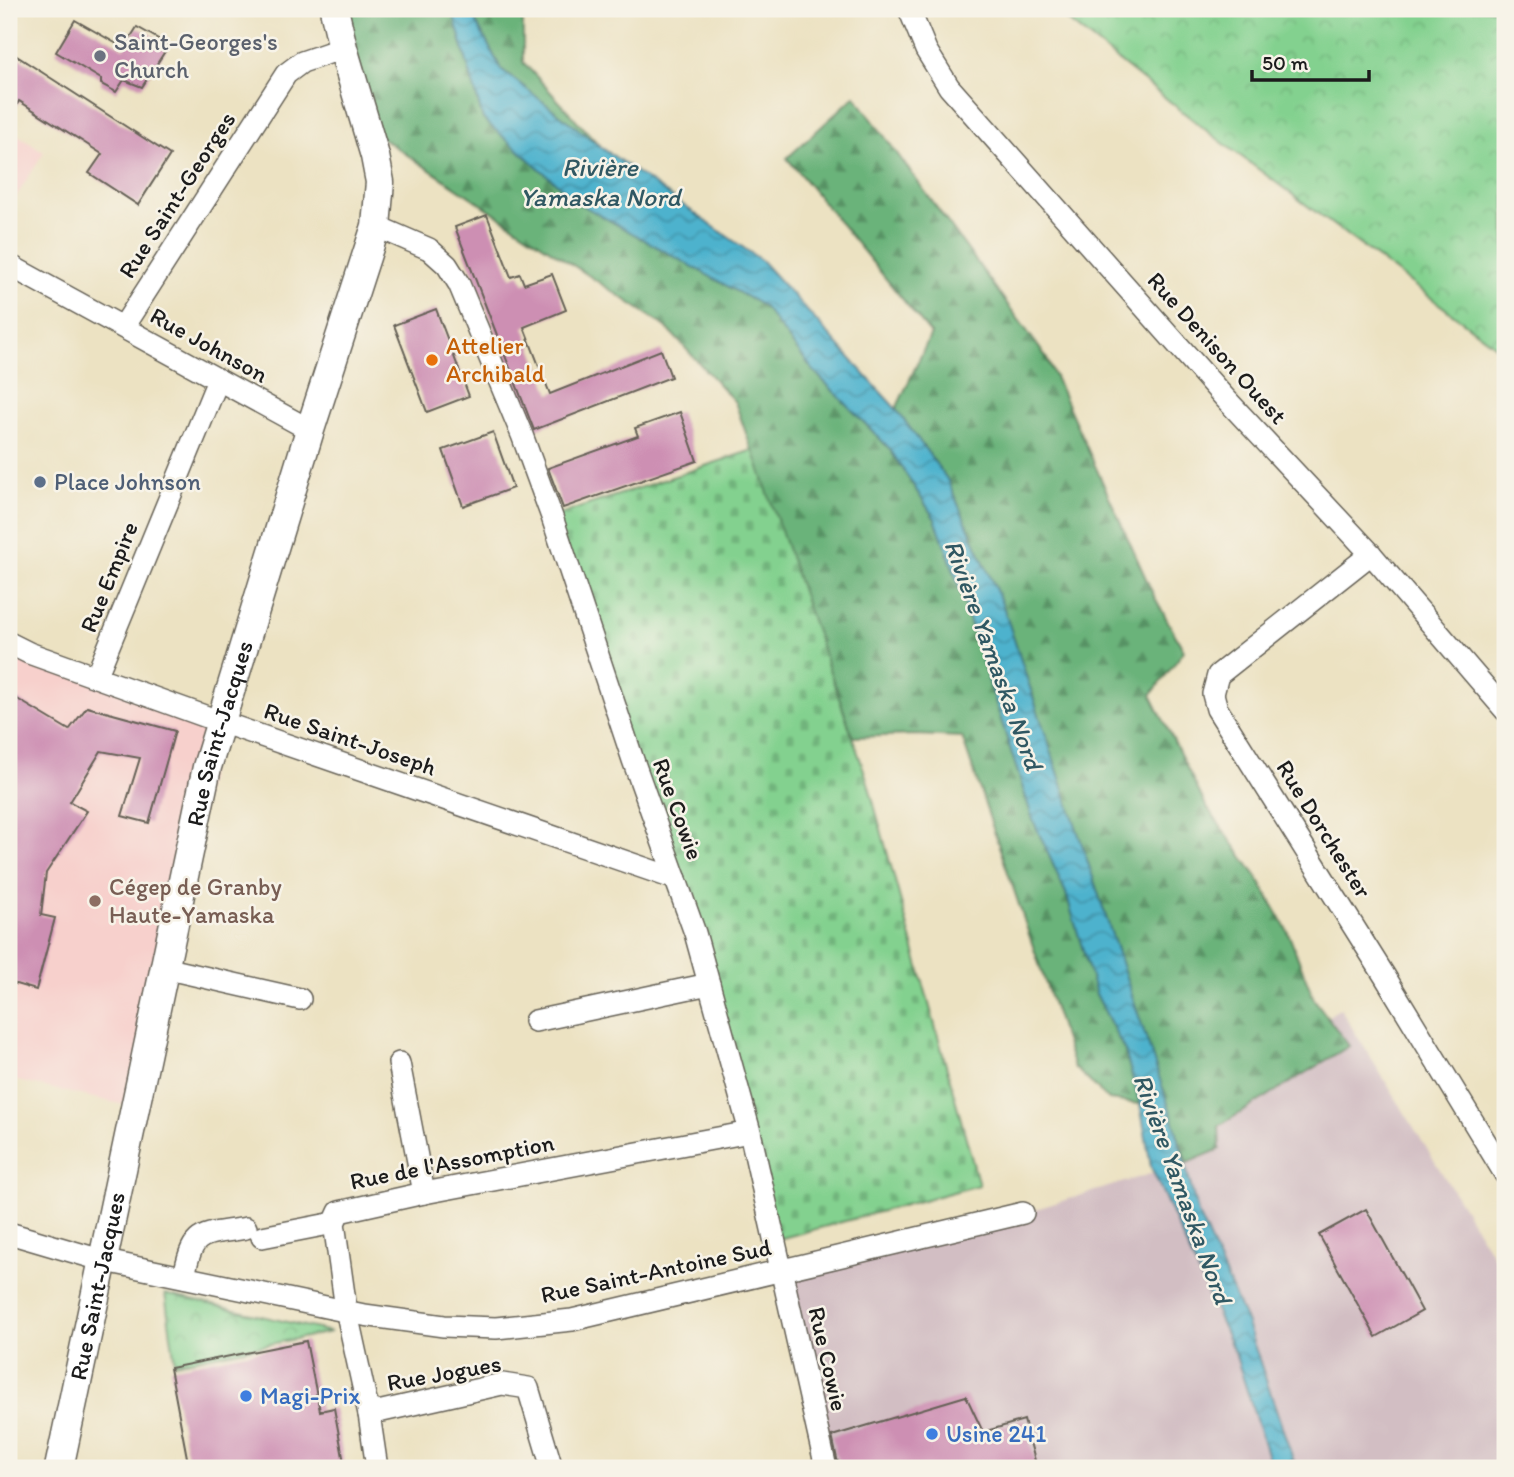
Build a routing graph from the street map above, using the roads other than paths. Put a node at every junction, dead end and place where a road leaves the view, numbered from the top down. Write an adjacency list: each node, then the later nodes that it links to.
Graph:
1 (334, 9): 3 (main road, Rue Saint-Jacques)
2 (909, 9): 9 (street, Rue Denison Ouest)
3 (342, 48): 4 (main road, Rue Saint-Jacques); 6 (street, Rue Saint-Georges)
4 (376, 226): 8 (main road, Rue Saint-Jacques); 14 (street, Rue Cowie)
5 (9, 265): 6 (street, Rue Johnson)
6 (123, 327): 7 (street, Rue Johnson)
7 (218, 380): 8 (street, Rue Johnson); 11 (street, Rue Empire)
8 (310, 430): 13 (main road, Rue Saint-Jacques)
9 (1371, 554): 12 (street, Rue Denison Ouest); 21 (street, Rue Dorchester)
10 (9, 643): 11 (street, Rue Saint-Joseph)
11 (96, 677): 13 (street, Rue Saint-Joseph)
12 (1505, 710)
13 (220, 722): 14 (street, Rue Saint-Joseph); 15 (main road, Rue Saint-Jacques)
14 (676, 879): 16 (street, Rue Cowie)
15 (164, 968): 17 (street); 26 (main road, Rue Saint-Jacques)
16 (709, 984): 18 (street); 20 (street, Rue Cowie)
17 (300, 999)
18 (535, 1021)
19 (399, 1063): 22 (street)
20 (750, 1132): 22 (street, Rue de l'Assomption); 27 (street, Rue Cowie)
21 (1505, 1174)
22 (424, 1193): 24 (street, Rue de l'Assomption)
23 (1023, 1213): 27 (street, Rue Saint-Antoine Sud)
24 (334, 1223): 28 (street); 29 (street, Rue de l'Assomption)
25 (9, 1233): 26 (street, Rue Saint-Antoine Sud)
26 (102, 1260): 28 (street, Rue Saint-Antoine Sud); 31 (main road, Rue Saint-Jacques)
27 (781, 1272): 29 (street, Rue Saint-Antoine Sud); 34 (street, Rue Cowie)
28 (184, 1276): 29 (street, Rue Saint-Antoine Sud)
29 (346, 1309): 30 (street, Rue de l'Assomption)
30 (369, 1414): 32 (street, Rue de l'Assomption); 33 (street, Rue Jogues)
31 (59, 1468)
32 (377, 1468)
33 (552, 1468)
34 (826, 1468)

